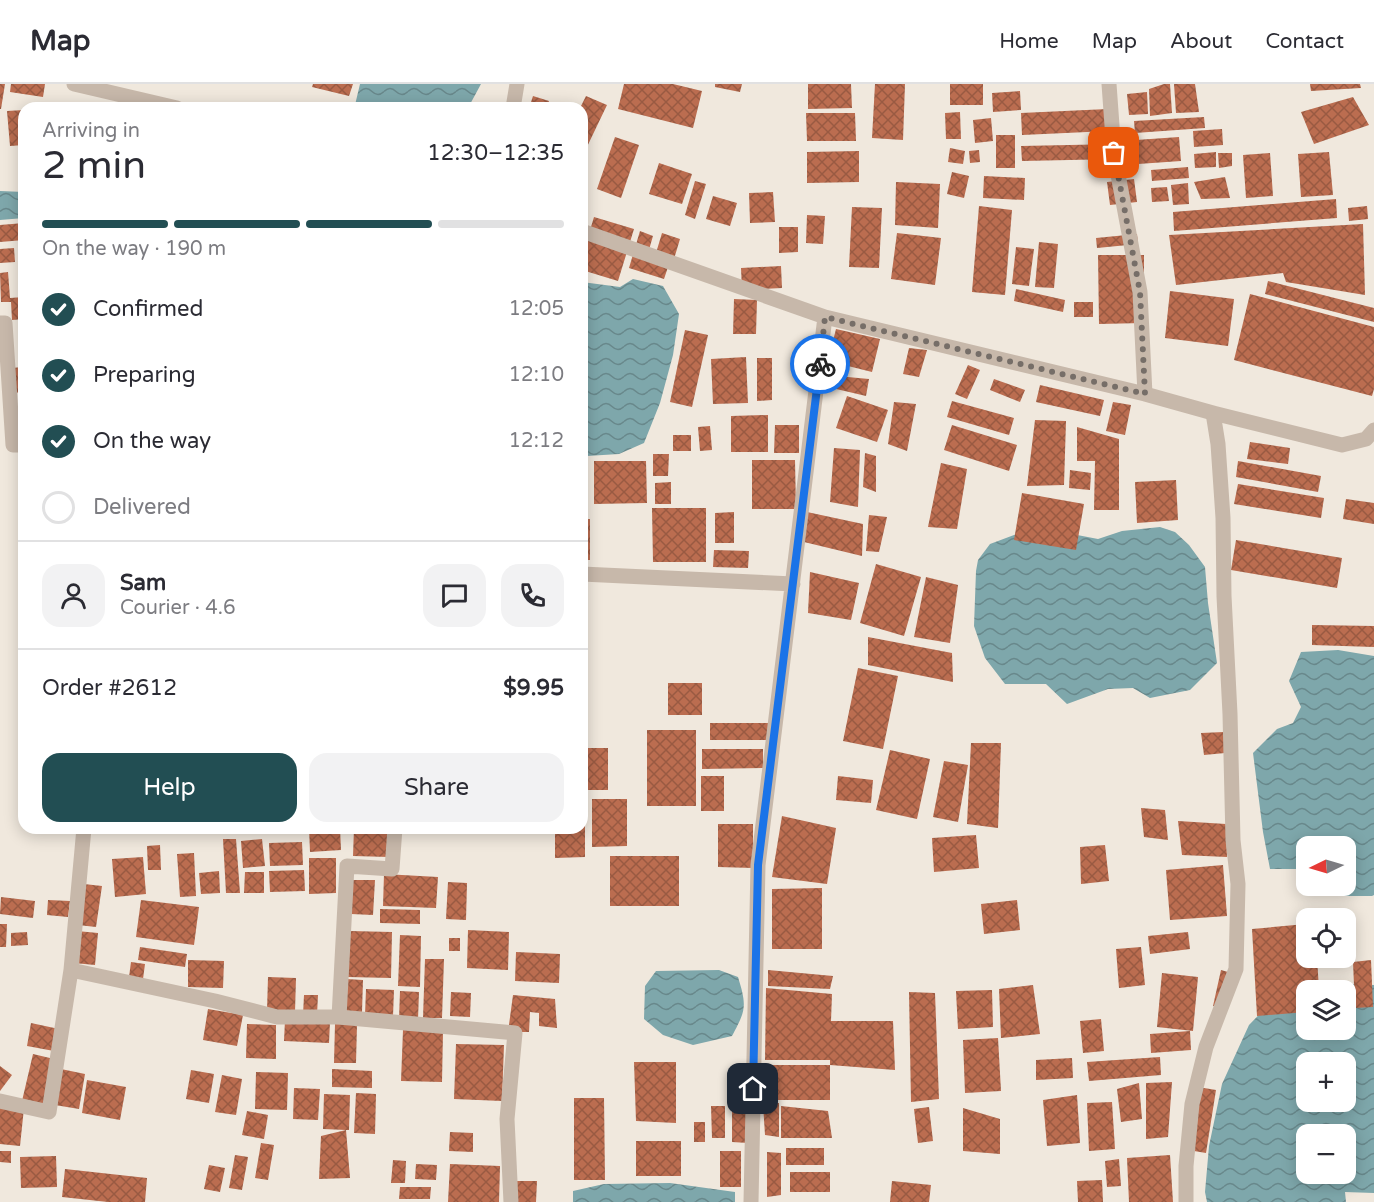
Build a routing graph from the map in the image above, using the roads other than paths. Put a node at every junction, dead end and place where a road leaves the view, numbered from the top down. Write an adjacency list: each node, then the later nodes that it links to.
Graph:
1 (74, 84): 4 (street)
2 (517, 84): 5 (street)
3 (1109, 84): 9 (street)
4 (151, 102)
5 (514, 102)
6 (588, 233): 7 (street)
7 (825, 317): 9 (street); 14 (street)
8 (0, 323): 12 (street)
9 (1145, 394): 10 (street)
10 (1213, 413): 11 (street); 22 (street)
11 (1374, 430)
12 (18, 446)
13 (588, 574): 14 (street)
14 (793, 584): 21 (street)
15 (83, 834): 17 (street)
16 (395, 834): 18 (street)
17 (71, 970): 18 (street); 19 (street)
18 (339, 1017): 20 (street)
19 (0, 1101)
20 (511, 1202)
21 (751, 1202)
22 (1186, 1202)

